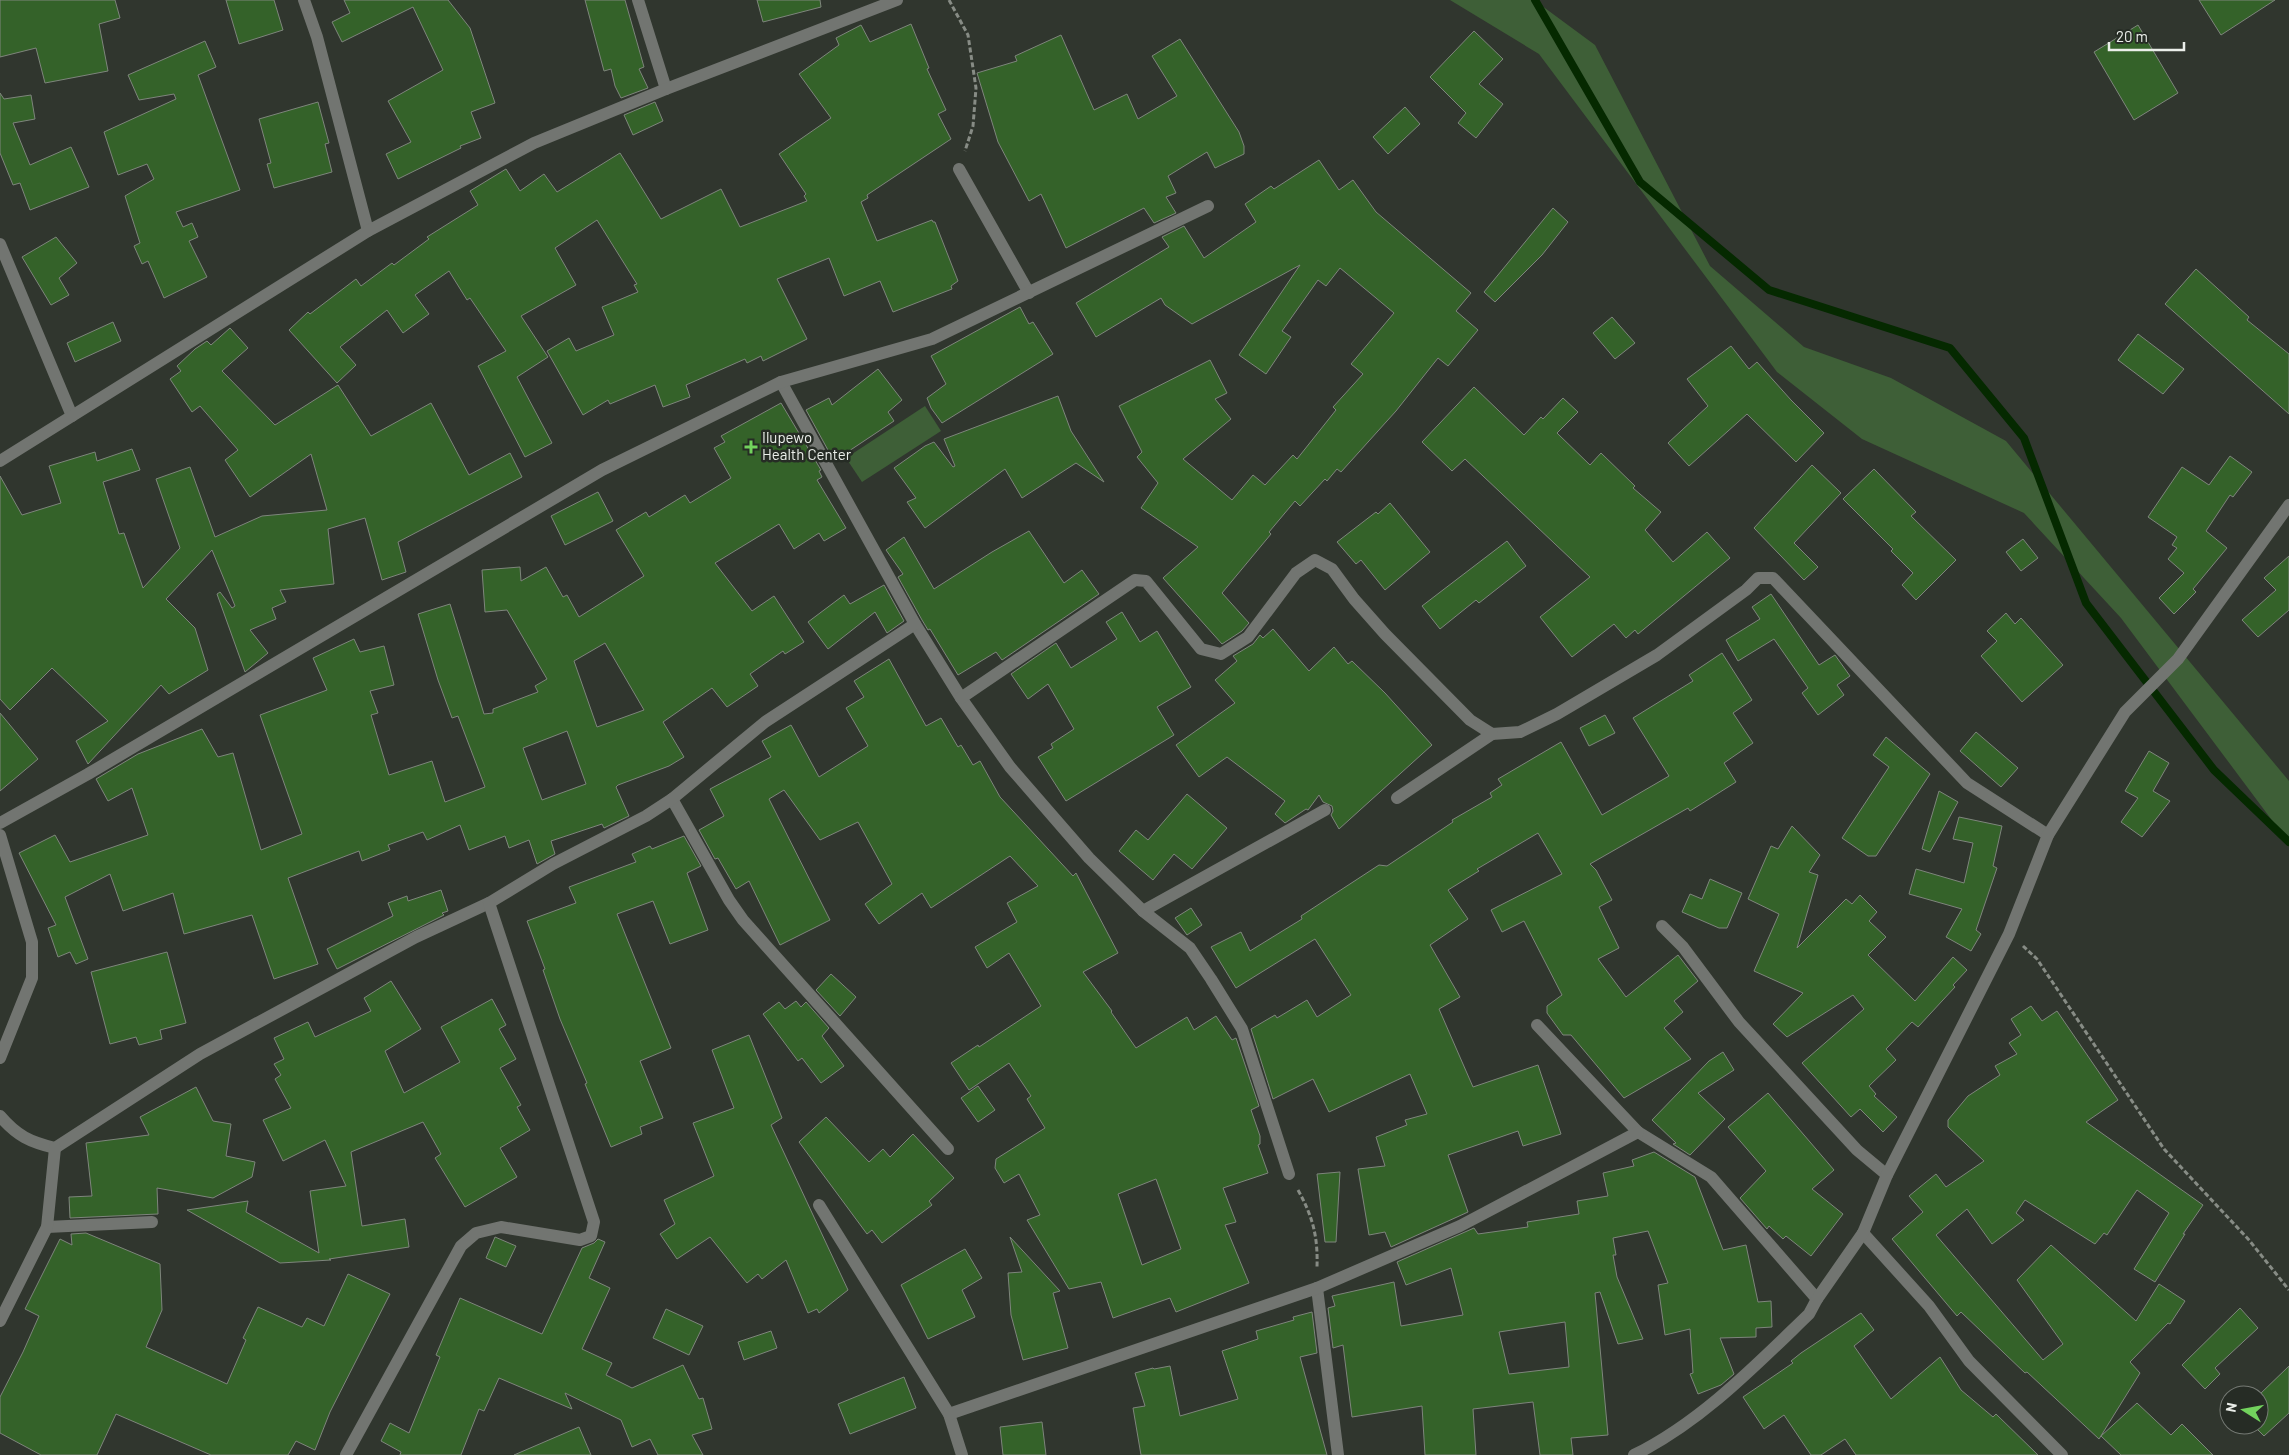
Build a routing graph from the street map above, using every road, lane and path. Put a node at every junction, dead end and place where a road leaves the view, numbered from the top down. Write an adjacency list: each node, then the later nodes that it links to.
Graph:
1 (304, 0): 8 (street)
2 (638, 0): 5 (street)
3 (897, 0): 5 (street)
4 (949, 0): 6 (path)
5 (666, 89): 8 (street)
6 (959, 168): 10 (street)
7 (1208, 206): 10 (street)
8 (368, 231): 12 (street)
9 (0, 244): 12 (street)
10 (1029, 292): 11 (street)
11 (781, 382): 15 (street); 21 (street)
12 (72, 416): 13 (street)
13 (0, 461)
14 (2289, 505): 23 (street)
15 (915, 624): 16 (street); 19 (street)
16 (961, 698): 17 (street); 25 (street)
17 (1492, 734): 18 (street); 23 (street)
18 (1397, 798)
19 (672, 799): 24 (street); 33 (street)
20 (1325, 810): 25 (street)
21 (0, 823)
22 (0, 835): 29 (street)
23 (2048, 835): 27 (street)
24 (489, 903): 32 (street); 45 (street)
25 (1143, 911): 34 (street)
26 (1662, 926): 35 (street)
27 (2010, 934): 35 (street); 41 (path)
28 (1537, 1025): 31 (street)
29 (0, 1058)
30 (0, 1116): 32 (street)
31 (1638, 1132): 40 (street); 42 (street)
32 (55, 1148): 38 (street)
33 (948, 1149)
34 (1288, 1174): 40 (path)
35 (1887, 1175): 39 (street)
36 (819, 1205): 44 (street)
37 (152, 1222): 38 (street)
38 (47, 1227): 43 (street)
39 (1863, 1233): 42 (street); 49 (street)
40 (1317, 1288): 44 (street); 47 (street)
41 (2289, 1290)
42 (1817, 1299): 48 (street)
43 (0, 1321)
44 (949, 1414): 46 (street)
45 (346, 1455)
46 (962, 1455)
47 (1338, 1455)
48 (1634, 1455)
49 (2062, 1455)

